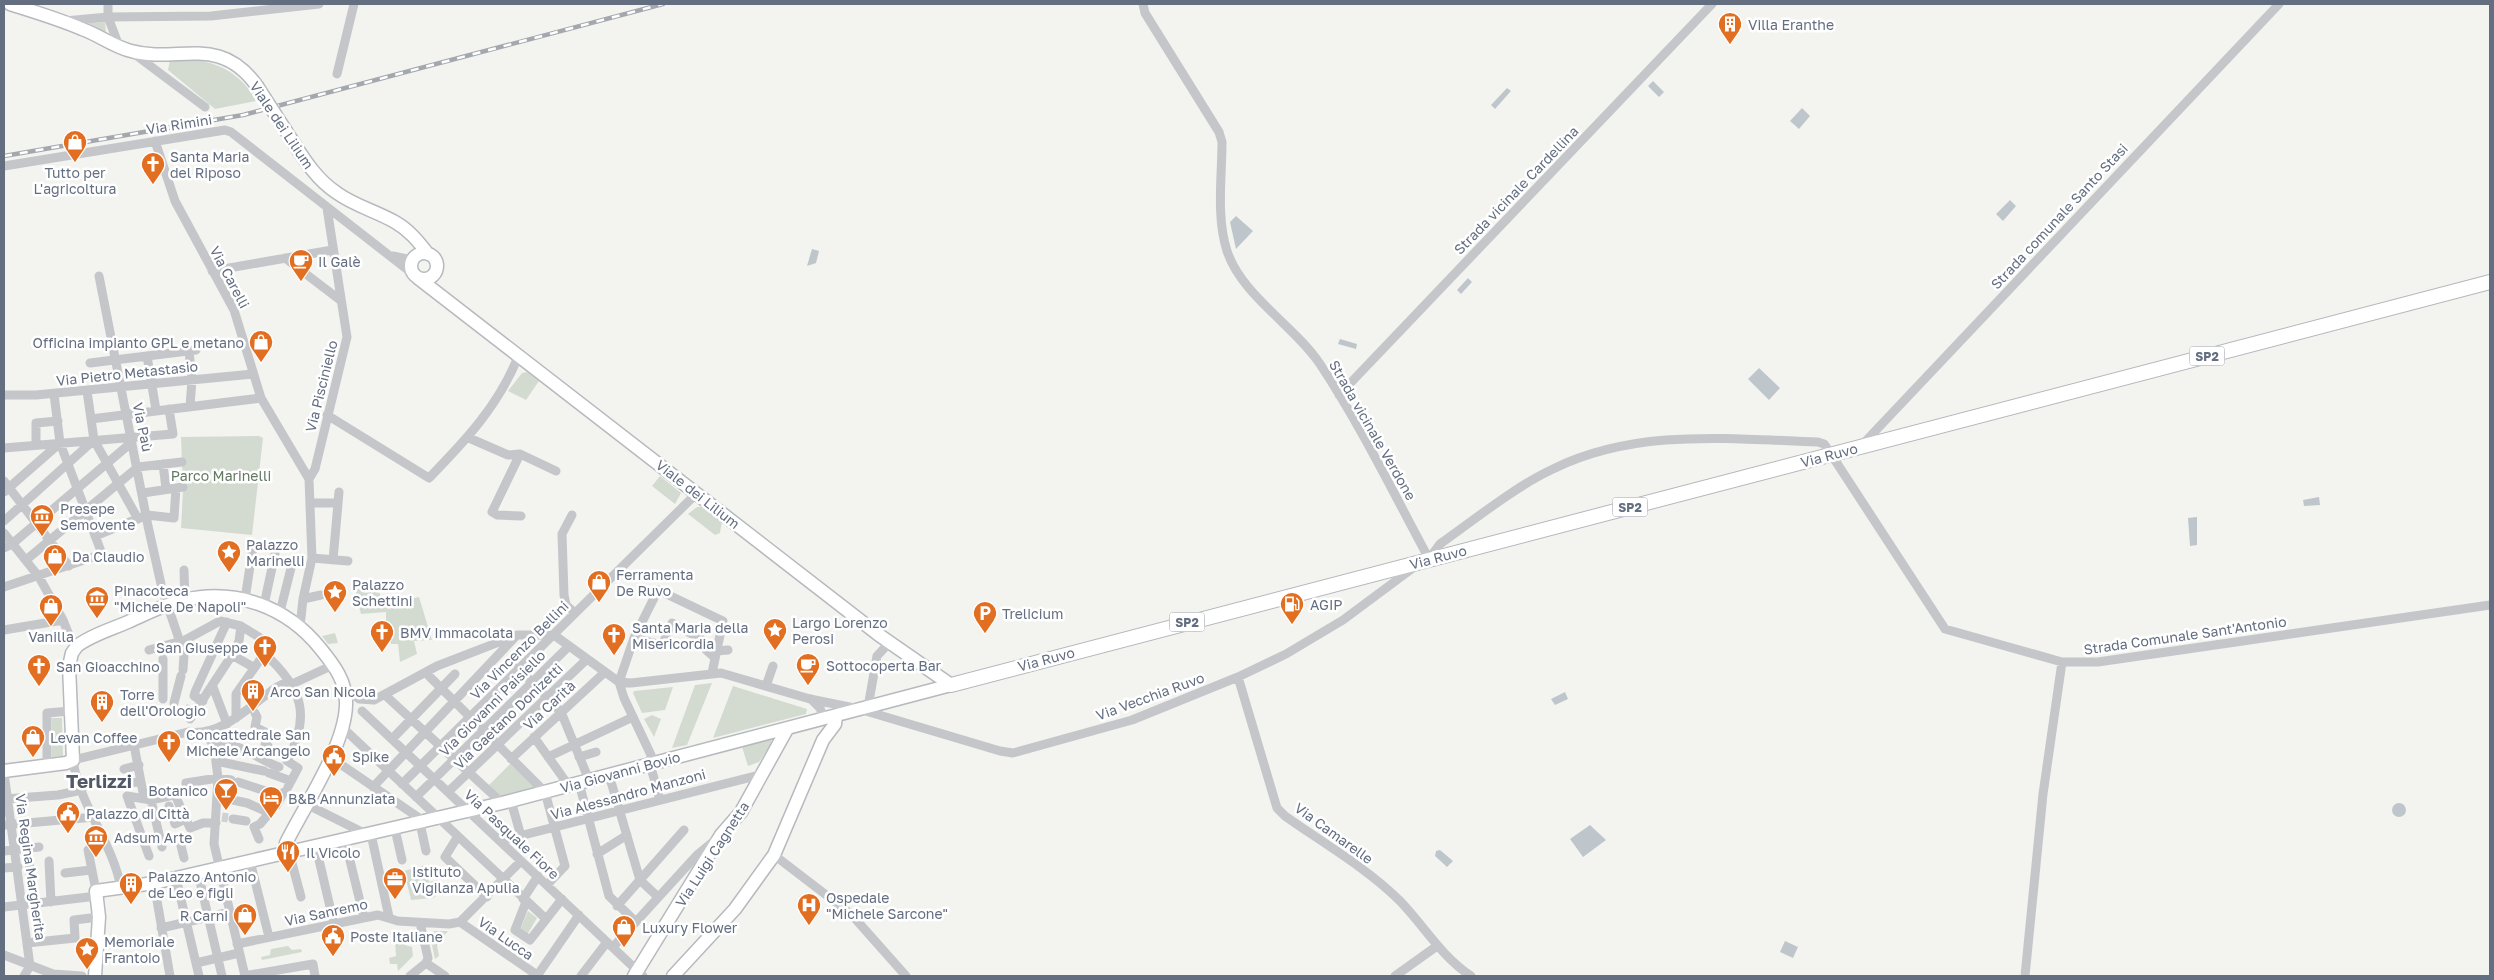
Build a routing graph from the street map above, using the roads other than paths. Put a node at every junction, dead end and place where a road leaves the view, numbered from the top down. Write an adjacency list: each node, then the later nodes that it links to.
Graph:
1 (10, 4): 9 (main road, Viale dei Lilium)
2 (108, 4): 8 (street)
3 (319, 4): 8 (street)
4 (354, 4): 12 (street)
5 (1142, 4): 41 (street, Strada vicinale Verdone)
6 (1712, 4): 41 (street, Strada vicinale Cardellina)
7 (2279, 4): 55 (street, Strada comunale Santo Stasi)
8 (108, 17): 9 (street); 10 (street)
9 (63, 21): 10 (main road, Viale dei Lilium)
10 (119, 46): 11 (main road, Viale dei Lilium)
11 (132, 52): 13 (street); 17 (main road, Viale dei Lilium, bridge)
12 (337, 74)
13 (205, 107)
14 (155, 141): 15 (street, Via Rimini); 16 (street, Via Rimini); 23 (street, Via Carelli)
15 (4, 166)
16 (327, 208): 18 (street, Via Rimini); 19 (street, Via Pisciniello)
17 (403, 228): 20 (main road, Viale dei Lilium); 22 (main road)
18 (379, 249): 22 (street, Via Rimini); 26 (street, Via Rimini)
19 (332, 250): 21 (street); 28 (street, Via Pisciniello)
20 (428, 254): 22 (main road); 24 (main road, Viale dei Lilium)
21 (285, 258): 23 (street); 28 (street)
22 (413, 259): 26 (main road)
23 (212, 271): 34 (street, Via Carelli)
24 (434, 274): 26 (main road); 29 (main road, Viale dei Lilium)
25 (99, 276): 32 (street, Via Paù)
26 (416, 276): 29 (main road, Viale dei Lilium)
27 (2490, 282): 55 (main road, Via Ruvo / SP2)
28 (340, 300): 47 (street, Via Pisciniello)
29 (447, 300): 31 (main road, Viale dei Lilium)
30 (147, 356): 32 (street); 35 (street); 36 (street)
31 (518, 356): 50 (street); 72 (main road, Viale dei Lilium)
32 (116, 360): 33 (street); 37 (street, Via Paù)
33 (90, 363)
34 (253, 374): 35 (street, Via Pietro Metastasio); 42 (street, Via Carelli)
35 (192, 380): 36 (street, Via Pietro Metastasio); 43 (street)
36 (152, 384): 37 (street, Via Pietro Metastasio); 45 (street)
37 (121, 387): 38 (street, Via Pietro Metastasio); 46 (street, Via Paù)
38 (87, 391): 39 (street, Via Pietro Metastasio); 48 (street)
39 (54, 394): 40 (street, Via Pietro Metastasio); 49 (street)
40 (4, 395)
41 (1339, 395): 93 (street, Strada vicinale Verdone)
42 (261, 398): 43 (street); 65 (street, Via Carelli)
43 (190, 406): 44 (street)
44 (169, 409): 45 (street); 52 (street)
45 (156, 410): 46 (street)
46 (127, 414): 48 (street); 52 (street, Via Paù)
47 (327, 415): 50 (street); 65 (street, Via Pisciniello)
48 (91, 419): 51 (street)
49 (58, 421): 53 (street); 54 (street)
50 (469, 438): 57 (street)
51 (94, 440): 52 (street); 53 (street); 60 (street); 61 (street)
52 (132, 440): 60 (street); 63 (street, Via Paù)
53 (60, 443): 54 (street); 61 (street); 67 (street)
54 (36, 445): 56 (street)
55 (1860, 447): 58 (main road, Via Ruvo / SP2)
56 (4, 448)
57 (520, 454): 64 (street); 79 (street)
58 (1831, 454): 93 (main road, Via Ruvo / SP2); 93 (street, Via Vecchia Ruvo); 131 (street, Strada Comunale Sant'Antonio)
59 (182, 462): 62 (street)
60 (107, 463): 66 (street); 68 (street)
61 (68, 464): 68 (street); 75 (street)
62 (163, 464): 63 (street); 69 (street)
63 (138, 467): 66 (street); 71 (street, Via Paù)
64 (556, 471)
65 (309, 479): 73 (street)
66 (118, 483): 76 (street); 80 (street)
67 (5, 487): 75 (street)
68 (77, 488): 76 (street); 82 (street)
69 (166, 490): 71 (street); 77 (street)
70 (339, 492): 74 (street)
71 (143, 493): 77 (street, Via Paù)
72 (696, 493): 109 (street, Via Vincenzo Bellini); 120 (main road, Viale dei Lilium)
73 (311, 503): 74 (street); 89 (street)
74 (338, 503): 92 (street)
75 (22, 505): 81 (street); 82 (street)
76 (85, 510): 84 (street); 85 (street)
77 (147, 515): 80 (street); 105 (street, Via Paù)
78 (572, 515): 109 (street)
79 (521, 516)
80 (138, 519): 84 (street)
81 (4, 521)
82 (36, 524): 85 (street); 86 (street)
83 (4, 533): 86 (street)
84 (95, 536): 95 (street)
85 (49, 540): 90 (street); 95 (street)
86 (8, 546): 90 (street)
87 (253, 547): 103 (street)
88 (275, 554): 106 (street)
89 (312, 558): 92 (street); 97 (street)
90 (26, 560): 99 (street)
91 (293, 560): 108 (street)
92 (333, 560): 94 (street)
93 (1426, 560): 140 (street, Via Vecchia Ruvo); 143 (main road, Via Ruvo / SP2)
94 (348, 561)
95 (69, 566): 99 (street)
96 (184, 570): 104 (street)
97 (308, 574): 98 (street); 102 (street)
98 (318, 576)
99 (39, 577): 100 (street); 110 (street)
100 (4, 587)
101 (321, 595): 102 (street)
102 (303, 598): 113 (street)
103 (245, 599): 104 (main road); 106 (main road)
104 (185, 600): 105 (main road)
105 (167, 604): 119 (street, Via Paù); 121 (main road)
106 (264, 605): 113 (main road)
107 (2490, 605): 131 (street, Strada Comunale Sant'Antonio)
108 (281, 608)
109 (575, 613): 116 (street, Via Vincenzo Bellini)
110 (64, 620): 114 (street); 121 (street)
111 (227, 622): 112 (street); 119 (street); 150 (street)
112 (241, 626): 117 (street); 128 (street)
113 (300, 627): 134 (main road)
114 (4, 630)
115 (517, 635): 116 (street); 137 (street); 156 (street)
116 (554, 635): 123 (street); 135 (street, Via Vincenzo Bellini)
117 (259, 637)
118 (634, 638): 127 (street); 127 (street); 141 (street)
119 (182, 641): 124 (street); 157 (street)
120 (890, 642): 143 (main road, Viale dei Lilium); 159 (street)
121 (77, 646): 161 (main road)
122 (267, 646): 144 (street)
123 (569, 646): 130 (street); 142 (street, Via Giovanni Paisiello)
124 (160, 647): 125 (street); 152 (street)
125 (149, 650)
126 (728, 650): 127 (street)
127 (716, 654): 139 (street)
128 (232, 655): 133 (street); 145 (street)
129 (262, 656): 133 (street)
130 (587, 659): 136 (street); 151 (street, Via Gaetano Donizetti)
131 (2062, 662): 329 (street)
132 (773, 666): 146 (street)
133 (253, 667): 166 (street)
134 (335, 668): 144 (street); 147 (main road)
135 (518, 668): 142 (street); 165 (street, Via Vincenzo Bellini)
136 (605, 672): 141 (street); 163 (street, Via Carità)
137 (426, 673): 148 (street); 149 (street)
138 (455, 674): 148 (street)
139 (712, 674): 141 (street, Via Vecchia Ruvo); 146 (street, Via Vecchia Ruvo)
140 (1238, 677): 159 (street, Via Vecchia Ruvo); 304 (street, Via Camarelle)
141 (619, 682): 164 (street)
142 (533, 683): 151 (street); 172 (street, Via Giovanni Paisiello)
143 (951, 684): 159 (main road, Via Giovanni Bovio / SP2)
144 (290, 685): 160 (street); 211 (street)
145 (214, 686): 155 (street); 170 (street)
146 (766, 686): 153 (street, Via Vecchia Ruvo)
147 (345, 688): 154 (street); 169 (main road)
148 (442, 688): 156 (street); 167 (street)
149 (385, 695): 154 (street); 167 (street)
150 (194, 696): 155 (street); 155 (street)
151 (546, 697): 163 (street); 180 (street, Via Gaetano Donizetti)
152 (163, 698)
153 (810, 699): 158 (street, Via Vecchia Ruvo); 168 (street)
154 (374, 700): 162 (street)
155 (203, 701)
156 (455, 702): 165 (street); 173 (street)
157 (174, 703)
158 (828, 703): 159 (street, Via Vecchia Ruvo); 168 (street)
159 (864, 708): 168 (main road, Via Giovanni Bovio / SP2)
160 (252, 710): 166 (street); 183 (street)
161 (71, 711): 191 (main road); 195 (street)
162 (362, 711): 169 (street); 176 (street, Via Pasquale Fiore)
163 (561, 712): 175 (street, Via Carità); 178 (street)
164 (632, 716): 178 (street); 190 (street)
165 (470, 717): 172 (street); 182 (street, Via Vincenzo Bellini)
166 (236, 718): 170 (street)
167 (411, 719): 173 (street); 176 (street)
168 (824, 719): 171 (main road, Via Giovanni Bovio / SP2); 177 (main road); 177 (main road)
169 (344, 723): 186 (main road); 199 (street)
170 (227, 724): 174 (street)
171 (786, 729): 190 (main road, Via Giovanni Bovio); 202 (main road, Via Luigi Cagnetta)
172 (484, 731): 180 (street); 192 (street, Via Giovanni Paisiello)
173 (425, 732): 182 (street); 184 (street)
174 (205, 733): 179 (street); 181 (street)
175 (534, 737): 187 (street); 189 (street, Via Carità)
176 (392, 739): 184 (street, Via Pasquale Fiore)
177 (823, 740): 256 (main road)
178 (574, 744): 187 (street); 188 (street)
179 (134, 745): 191 (street); 194 (street)
180 (497, 745): 189 (street); 201 (street, Via Gaetano Donizetti)
181 (214, 746): 193 (street); 197 (street)
182 (440, 746): 192 (street); 196 (street, Via Vincenzo Bellini)
183 (266, 752)
184 (405, 752): 196 (street, Via Pasquale Fiore); 199 (street)
185 (596, 752): 188 (street)
186 (330, 757): 210 (street); 222 (main road)
187 (548, 757): 208 (street)
188 (579, 757): 208 (street)
189 (511, 759): 214 (street)
190 (650, 759): 203 (main road, Via Giovanni Bovio); 220 (street)
191 (73, 760): 195 (main road); 212 (street)
192 (455, 760): 201 (street); 205 (street, Via Giovanni Paisiello)
193 (216, 761): 204 (street); 211 (street)
194 (139, 765): 198 (street); 206 (street)
195 (47, 766): 200 (main road)
196 (420, 766): 205 (street, Via Pasquale Fiore); 209 (street, Via Vincenzo Bellini)
197 (279, 767)
198 (124, 769)
199 (388, 770): 209 (street); 210 (street)
200 (4, 772): 218 (street, Via Regina Margherita)
201 (469, 772): 213 (street, Via Gaetano Donizetti); 221 (street)
202 (763, 774): 220 (street, Via Alessandro Manzoni); 239 (main road, Via Luigi Cagnetta)
203 (609, 775): 208 (main road, Via Giovanni Bovio); 225 (street)
204 (218, 778): 211 (street); 215 (street); 217 (street)
205 (434, 780): 213 (street, Via Pasquale Fiore); 216 (street, Via Giovanni Paisiello)
206 (141, 782): 207 (street); 219 (street)
207 (125, 783)
208 (579, 783): 214 (main road, Via Giovanni Bovio); 231 (street)
209 (402, 784): 216 (street)
210 (373, 787): 232 (street)
211 (286, 789): 224 (street)
212 (82, 790): 218 (street); 227 (street)
213 (448, 792): 226 (street, Via Pasquale Fiore)
214 (545, 792): 221 (main road, Via Giovanni Bovio); 235 (street)
215 (175, 795): 219 (street); 229 (street)
216 (416, 797): 228 (street)
217 (225, 798): 224 (street); 230 (street)
218 (6, 799): 234 (street, Via Regina Margherita)
219 (148, 799): 249 (street); 257 (street)
220 (660, 800): 225 (street, Via Alessandro Manzoni)
221 (506, 802): 226 (main road, Via Giovanni Bovio); 241 (street)
222 (306, 804): 238 (street); 253 (main road)
223 (169, 806): 229 (street)
224 (272, 810): 233 (street)
225 (619, 810): 231 (street, Via Alessandro Manzoni); 242 (street)
226 (468, 812): 228 (main road, Via Giovanni Bovio); 245 (street, Via Pasquale Fiore)
227 (95, 817): 234 (street); 276 (street)
228 (440, 818): 232 (main road, Via Giovanni Bovio); 240 (street)
229 (186, 819): 230 (street)
230 (224, 819): 233 (street); 266 (street)
231 (588, 819): 235 (street, Via Alessandro Manzoni); 255 (street)
232 (422, 822): 236 (main road, Via Giovanni Bovio); 254 (street)
233 (251, 823): 243 (street)
234 (8, 825): 250 (street, Via Regina Margherita)
235 (555, 828): 241 (street, Via Alessandro Manzoni); 275 (street)
236 (394, 829): 238 (main road, Via Giovanni Bovio); 259 (street)
237 (684, 830): 273 (street)
238 (370, 835): 244 (main road, Via Giovanni Bovio); 291 (street)
239 (721, 835): 280 (street); 311 (main road, Via Luigi Cagnetta)
240 (458, 836): 272 (street); 279 (street)
241 (521, 836): 245 (street, Via Alessandro Manzoni)
242 (627, 836): 255 (street); 273 (street)
243 (259, 839)
244 (345, 840): 247 (main road, Via Giovanni Bovio); 293 (street)
245 (500, 841): 260 (street, Via Pasquale Fiore)
246 (180, 842): 258 (street)
247 (316, 846): 253 (main road, Via Giovanni Bovio); 299 (street)
248 (39, 847): 250 (street)
249 (162, 847)
250 (15, 850): 252 (street); 264 (street, Via Regina Margherita)
251 (88, 850): 267 (street)
252 (4, 851)
253 (289, 852): 262 (main road, Via Giovanni Bovio); 278 (street)
254 (426, 852)
255 (597, 854): 286 (street)
256 (774, 855): 325 (main road); 326 (street)
257 (149, 856)
258 (184, 858)
259 (402, 860)
260 (521, 860): 270 (street, Via Pasquale Fiore); 272 (street)
261 (49, 861): 283 (street)
262 (250, 861): 266 (main road, Via Giovanni Bovio); 301 (street)
263 (29, 863): 284 (street)
264 (18, 867): 265 (street); 285 (street, Via Regina Margherita)
265 (4, 868)
266 (220, 868): 269 (main road, Via Giovanni Bovio); 288 (street)
267 (91, 870): 268 (street); 277 (street)
268 (65, 873)
269 (198, 873): 271 (main road, Via Giovanni Bovio); 290 (street)
270 (538, 876): 275 (street, Via Pasquale Fiore); 282 (street)
271 (176, 878): 274 (main road, Via Giovanni Bovio); 295 (street)
272 (503, 880): 279 (street); 282 (street)
273 (640, 880): 280 (street); 286 (street)
274 (154, 883): 276 (main road, Via Giovanni Bovio); 300 (street)
275 (547, 885): 281 (street, Via Pasquale Fiore)
276 (121, 888): 277 (main road, Via Giovanni Bovio)
277 (97, 894): 283 (street); 292 (main road)
278 (301, 897)
279 (487, 897): 296 (street)
280 (658, 897): 297 (street)
281 (562, 899): 289 (street, Via Pasquale Fiore); 294 (street)
282 (525, 901): 294 (street); 294 (street)
283 (52, 902): 284 (street)
284 (33, 904): 285 (street)
285 (23, 905): 287 (street); 302 (street, Via Regina Margherita)
286 (617, 906): 297 (street)
287 (4, 907)
288 (230, 912): 290 (street); 305 (street)
289 (579, 915): 303 (street, Via Pasquale Fiore); 323 (street)
290 (208, 917): 295 (street); 307 (street)
291 (389, 917): 293 (street, Via Sanremo); 298 (street, Via Sanremo)
292 (99, 918): 302 (street); 315 (main road)
293 (364, 918): 299 (street, Via Sanremo)
294 (546, 919)
295 (187, 922): 300 (street); 308 (street)
296 (460, 922): 298 (street, Via Sanremo); 323 (street, Via Lucca)
297 (636, 922): 303 (street)
298 (420, 923): 309 (street)
299 (334, 924): 301 (street, Via Sanremo)
300 (161, 928): 316 (street)
301 (269, 937): 305 (street, Via Sanremo)
302 (27, 943): 310 (street, Via Regina Margherita)
303 (610, 944): 311 (street, Via Pasquale Fiore); 324 (street)
304 (1437, 946): 327 (street); 328 (street, Via Camarelle)
305 (238, 948): 307 (street, Via Sanremo); 319 (street)
306 (4, 955): 310 (street)
307 (217, 958): 308 (street, Via Sanremo); 318 (street)
308 (196, 963): 317 (street)
309 (426, 963): 321 (street); 322 (street)
310 (30, 966): 312 (street); 313 (street)
311 (638, 974)
312 (56, 975): 314 (street)
313 (24, 976)
314 (82, 976)
315 (95, 976)
316 (170, 976)
317 (199, 976)
318 (222, 976)
319 (244, 976): 320 (street)
320 (315, 976)
321 (410, 976)
322 (444, 976)
323 (537, 976)
324 (581, 976)
325 (673, 976)
326 (906, 976)
327 (1395, 976)
328 (1471, 976)
329 (2025, 976)

